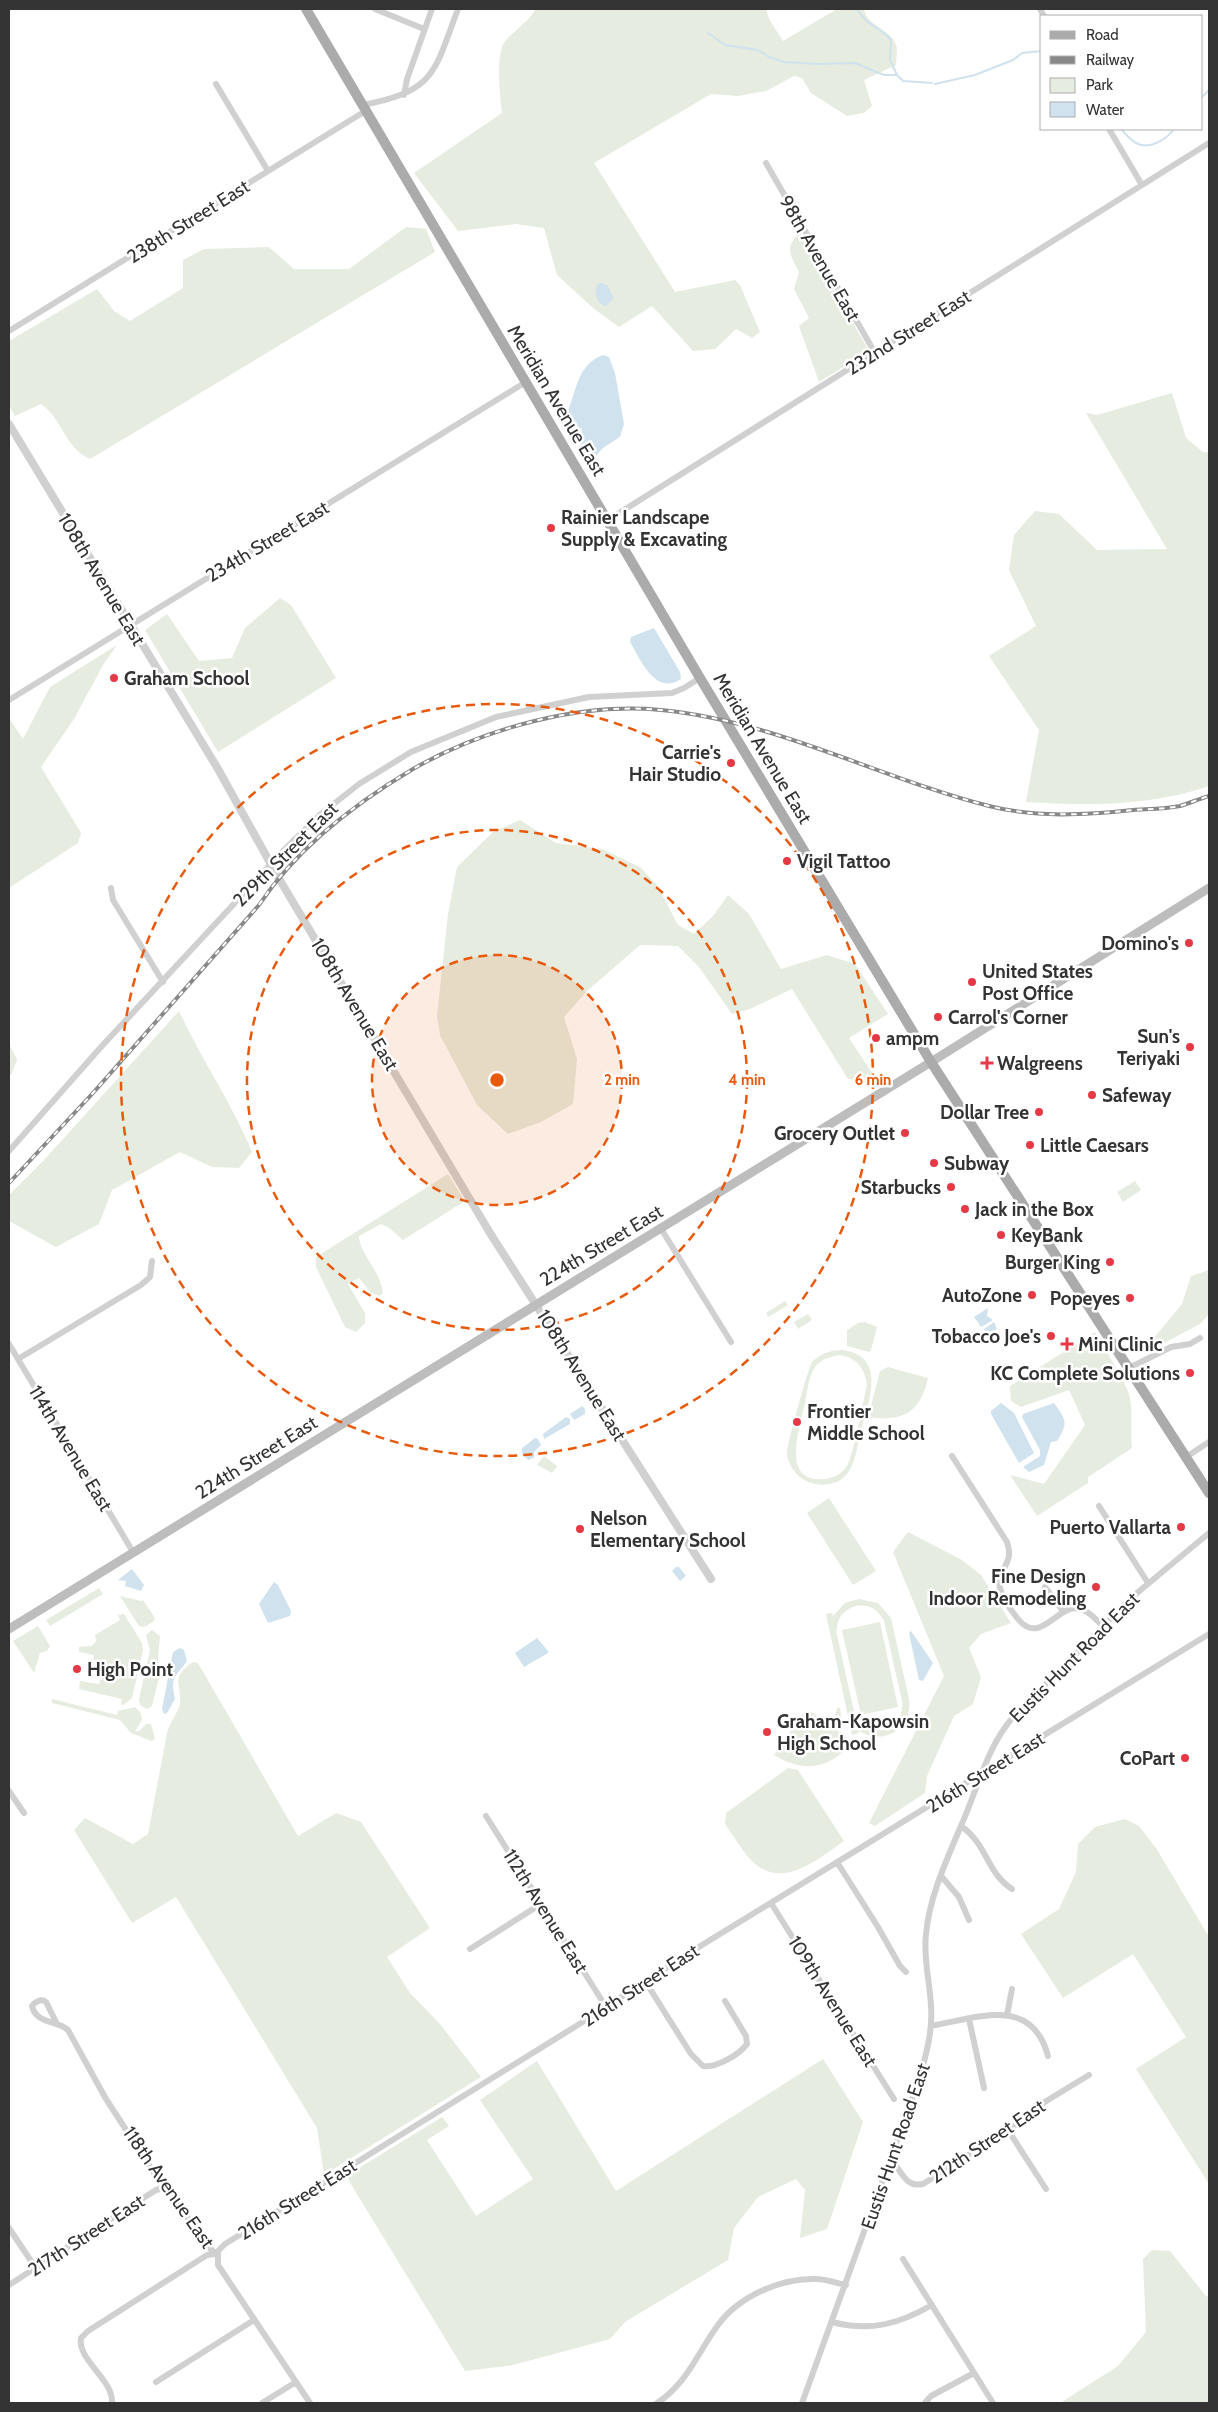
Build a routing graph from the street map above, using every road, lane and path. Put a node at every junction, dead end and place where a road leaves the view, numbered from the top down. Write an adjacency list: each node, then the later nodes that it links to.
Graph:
1 (306, 9): 8 (main road, Meridian Avenue East)
2 (375, 9): 5 (street)
3 (432, 9): 5 (street)
4 (458, 9): 7 (street)
5 (424, 29): 7 (street)
6 (216, 84): 12 (street)
7 (404, 95): 8 (street, 238th Street East)
8 (365, 107): 12 (street, 238th Street East); 16 (main road, Meridian Avenue East)
9 (1110, 130): 13 (street)
10 (1209, 143): 13 (street, 232nd Street East)
11 (766, 163): 15 (street, 98th Avenue East)
12 (268, 171): 14 (street, 238th Street East)
13 (1142, 186): 15 (street, 232nd Street East)
14 (9, 331)
15 (875, 353): 18 (street, 232nd Street East)
16 (526, 382): 18 (main road, Meridian Avenue East); 19 (street, 234th Street East)
17 (9, 424): 19 (street, 108th Avenue East)
18 (608, 520): 20 (main road, Meridian Avenue East)
19 (129, 625): 21 (street, 234th Street East); 22 (street, 108th Avenue East)
20 (700, 678): 22 (street, 229th Street East); 26 (main road, Meridian Avenue East)
21 (9, 700)
22 (272, 864): 25 (street, 229th Street East); 30 (street, 108th Avenue East)
23 (111, 888): 25 (street)
24 (1209, 888): 26 (main road, 224th Street East)
25 (163, 982): 27 (street, 229th Street East)
26 (931, 1062): 28 (main road, 224th Street East); 35 (main road, Meridian Avenue East)
27 (9, 1151)
28 (660, 1227): 30 (main road, 224th Street East); 32 (street)
29 (152, 1261): 34 (street)
30 (537, 1303): 42 (main road, 224th Street East); 43 (street, 108th Avenue East)
31 (1200, 1338): 35 (street)
32 (731, 1342)
33 (9, 1344): 34 (street, 114th Avenue East)
34 (18, 1359): 42 (street, 114th Avenue East)
35 (1129, 1368): 38 (main road, Meridian Avenue East)
36 (1209, 1442): 38 (street)
37 (952, 1456): 46 (street)
38 (1186, 1457): 39 (main road, Meridian Avenue East)
39 (1209, 1493)
40 (1099, 1506): 44 (street)
41 (1209, 1533): 44 (street, Eustis Hunt Road East)
42 (133, 1552): 48 (main road, 224th Street East)
43 (711, 1578)
44 (1148, 1583): 47 (street, Eustis Hunt Road East)
45 (1045, 1587): 46 (street)
46 (1063, 1611): 47 (street)
47 (1103, 1626): 50 (street, Eustis Hunt Road East)
48 (9, 1629)
49 (1209, 1634): 50 (street, 216th Street East)
50 (982, 1774): 54 (street, Eustis Hunt Road East); 55 (street, 216th Street East)
51 (9, 1791): 52 (street)
52 (24, 1813)
53 (486, 1816): 59 (street, 112th Avenue East)
54 (961, 1826): 56 (street, Eustis Hunt Road East); 57 (street)
55 (836, 1862): 58 (street, 216th Street East); 62 (street)
56 (941, 1876): 60 (street); 70 (street, Eustis Hunt Road East)
57 (1012, 1889)
58 (771, 1903): 63 (street, 216th Street East); 74 (street, 109th Avenue East)
59 (542, 1904): 61 (street); 66 (street, 112th Avenue East)
60 (969, 1920)
61 (470, 1949)
62 (906, 1972)
63 (645, 1981): 65 (street); 66 (street, 216th Street East)
64 (1012, 1989): 67 (street)
65 (725, 2001)
66 (606, 2007): 80 (street, 216th Street East)
67 (1007, 2015): 68 (street); 71 (street)
68 (969, 2019): 70 (street); 73 (street)
69 (57, 2024): 77 (street, 118th Avenue East)
70 (931, 2026): 76 (street, Eustis Hunt Road East)
71 (1048, 2056)
72 (1089, 2075): 75 (street, 212th Street East)
73 (984, 2088)
74 (894, 2099)
75 (1008, 2130): 76 (street, 212th Street East); 78 (street)
76 (891, 2159): 84 (street, Eustis Hunt Road East)
77 (164, 2188): 80 (street, 118th Avenue East); 82 (street, 217th Street East)
78 (1046, 2190)
79 (9, 2228): 82 (street)
80 (218, 2254): 86 (street, 118th Avenue East); 91 (street, 216th Street East)
81 (903, 2259): 85 (street)
82 (35, 2268): 83 (street, 217th Street East)
83 (9, 2285)
84 (846, 2285): 87 (street, Eustis Hunt Road East); 94 (street)
85 (932, 2305): 87 (street); 88 (street)
86 (254, 2320): 89 (street); 90 (street, 118th Avenue East)
87 (832, 2322): 95 (street, Eustis Hunt Road East)
88 (974, 2373): 96 (street); 97 (street)
89 (156, 2382)
90 (296, 2382): 92 (street); 93 (street, 118th Avenue East)
91 (112, 2403)
92 (262, 2403)
93 (310, 2403)
94 (658, 2403)
95 (802, 2403)
96 (925, 2403)
97 (993, 2403)

